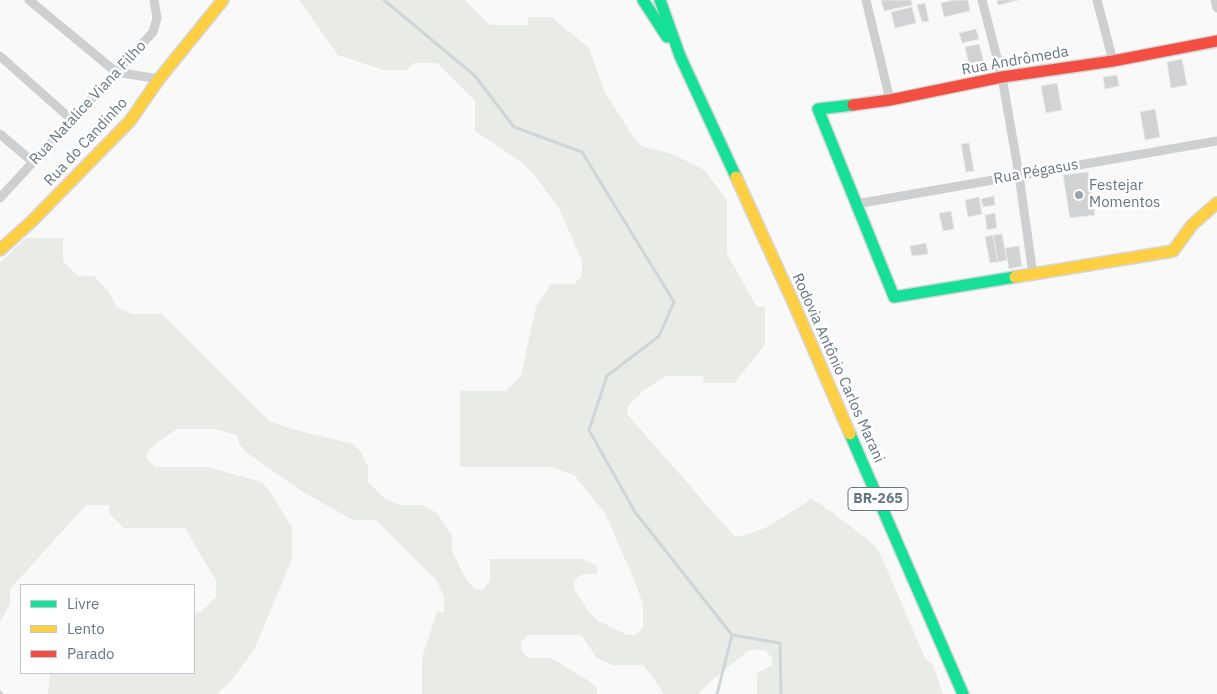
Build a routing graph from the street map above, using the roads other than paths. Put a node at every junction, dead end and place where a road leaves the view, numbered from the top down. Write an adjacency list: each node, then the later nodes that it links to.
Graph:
1 (29, 0): 15 (street)
2 (154, 0): 15 (street, Rua Natalice Viana Filho)
3 (223, 0): 17 (street, Rua do Candinho)
4 (643, 0): 13 (street, Rodovia Antônio Carlos Marani / BR-265)
5 (660, 0): 13 (street, Rodovia Antônio Carlos Marani / BR-265)
6 (866, 0): 18 (street)
7 (982, 0): 16 (street)
8 (1097, 0): 14 (street)
9 (1215, 0): 10 (street)
10 (1217, 8)
11 (1217, 42): 14 (street, Rua Andrômeda)
12 (0, 56): 19 (street)
13 (680, 56): 29 (street, Rodovia Antônio Carlos Marani / BR-265)
14 (1113, 60): 16 (street, Rua Andrômeda)
15 (116, 72): 17 (street); 19 (street, Rua Natalice Viana Filho)
16 (1002, 78): 18 (street, Rua Andrômeda); 23 (street)
17 (160, 79): 27 (street, Rua do Candinho)
18 (890, 100): 26 (street, Rua Andrômeda)
19 (72, 120): 22 (street, Rua Natalice Viana Filho)
20 (0, 134): 22 (street)
21 (1217, 141): 23 (street, Rua Pégasus)
22 (33, 162): 24 (street, Rua Natalice Viana Filho)
23 (1019, 174): 26 (street, Rua Pégasus); 28 (street)
24 (0, 198)
25 (1217, 203): 28 (street)
26 (856, 204): 28 (street)
27 (0, 250)
28 (1034, 275)
29 (963, 694)

